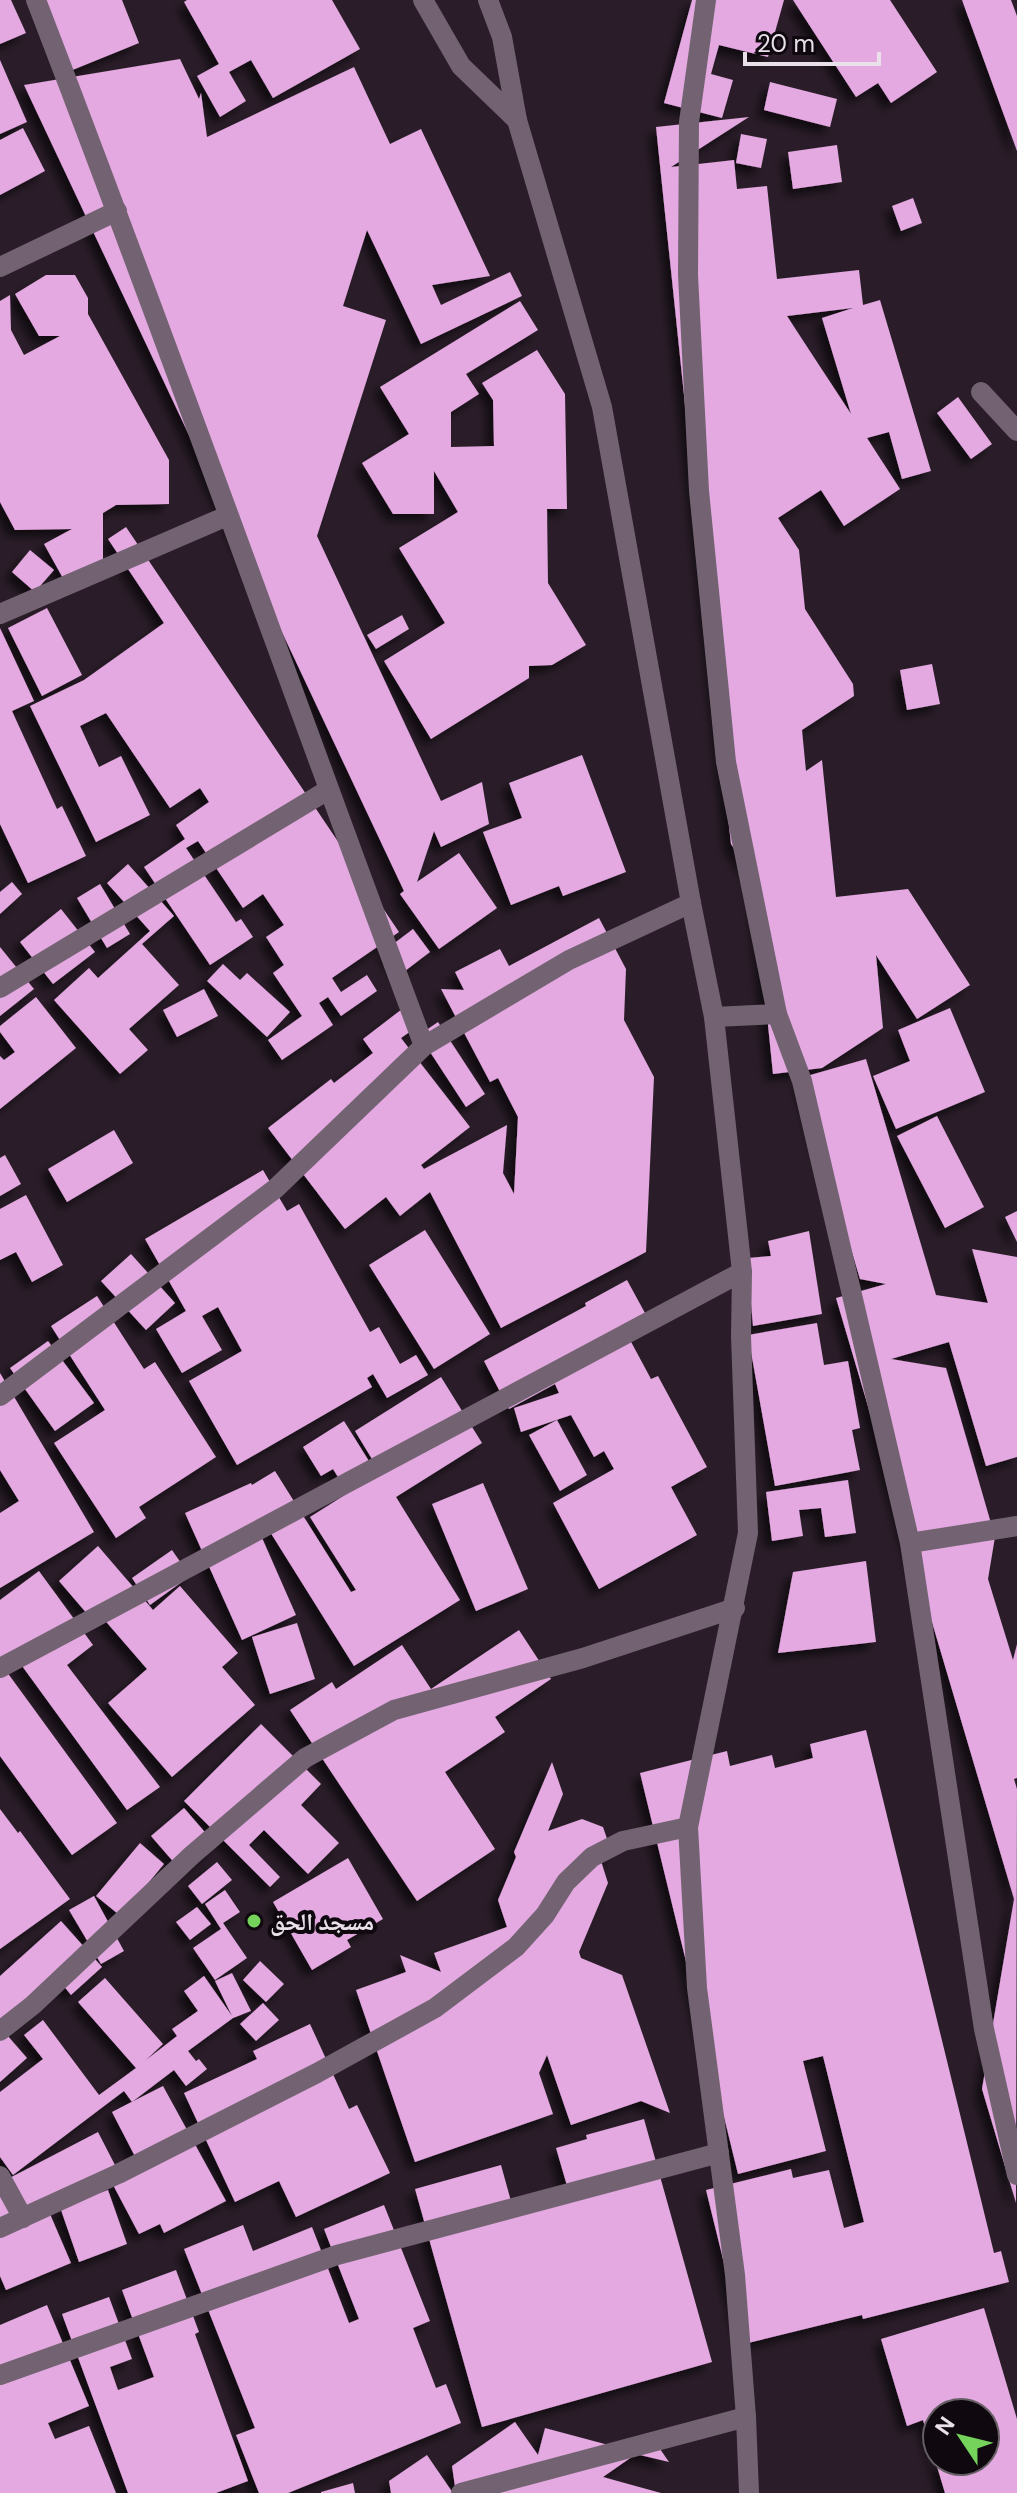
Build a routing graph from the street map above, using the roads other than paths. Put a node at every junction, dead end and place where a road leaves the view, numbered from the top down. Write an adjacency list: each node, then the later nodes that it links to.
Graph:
1 (36, 0): 6 (street)
2 (423, 0): 5 (street)
3 (488, 0): 5 (street)
4 (706, 0): 15 (street)
5 (517, 120): 13 (street)
6 (117, 211): 7 (street); 10 (street)
7 (0, 267)
8 (981, 392): 9 (street)
9 (1017, 431)
10 (227, 516): 11 (street); 12 (street)
11 (0, 614)
12 (328, 790): 14 (street); 17 (street)
13 (691, 903): 16 (street); 17 (street)
14 (0, 988)
15 (777, 1014): 16 (street); 21 (street)
16 (714, 1017): 18 (street)
17 (424, 1046): 19 (street)
18 (742, 1272): 22 (street); 23 (street)
19 (0, 1396)
20 (1017, 1526): 21 (street)
21 (910, 1543): 27 (street)
22 (735, 1608): 24 (street); 25 (street)
23 (0, 1668)
24 (688, 1827): 26 (street); 29 (street)
25 (0, 2031)
26 (719, 2153): 31 (street); 32 (street)
27 (1017, 2175)
28 (0, 2176): 29 (street)
29 (23, 2218): 30 (street)
30 (0, 2228)
31 (0, 2375)
32 (746, 2417): 33 (street); 34 (street)
33 (461, 2493)
34 (749, 2493)

